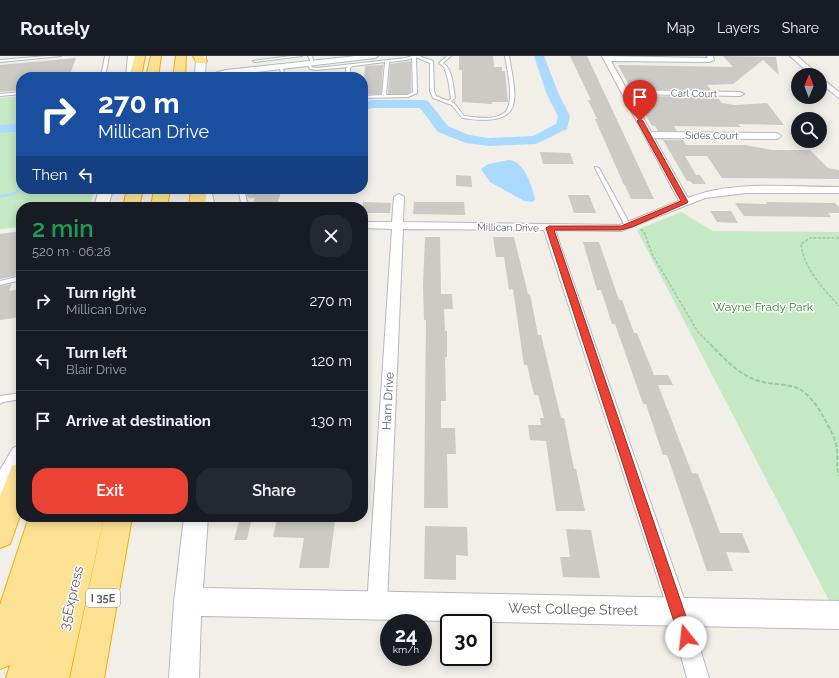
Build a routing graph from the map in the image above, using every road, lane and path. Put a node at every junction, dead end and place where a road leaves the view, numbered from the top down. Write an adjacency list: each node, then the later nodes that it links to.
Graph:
1 (59, 56): 17 (lane)
2 (107, 56): 27 (lane)
3 (133, 56): 28 (street)
4 (140, 56): 29 (highway)
5 (156, 56): 30 (highway)
6 (181, 56): 31 (highway)
7 (254, 56): 18 (lane)
8 (300, 56): 18 (lane)
9 (376, 56): 20 (street)
10 (415, 56): 19 (lane); 21 (lane); 41 (lane)
11 (449, 56): 22 (lane)
12 (507, 56): 42 (lane)
13 (793, 56): 26 (street)
14 (606, 57): 15 (street); 35 (street)
15 (708, 58)
16 (311, 60): 20 (street); 24 (street)
17 (0, 61)
18 (255, 61): 25 (lane)
19 (387, 61): 20 (lane); 41 (lane)
20 (351, 62): 33 (lane)
21 (432, 62): 22 (lane); 42 (lane)
22 (441, 64): 42 (lane)
23 (201, 66): 25 (street)
24 (281, 66): 25 (street); 32 (lane)
25 (257, 68)
26 (807, 68)
27 (104, 72)
28 (131, 72)
29 (136, 72)
30 (153, 72)
31 (179, 72)
32 (282, 72)
33 (348, 72)
34 (827, 85): 39 (street)
35 (625, 92): 37 (street, Carl Court); 43 (street)
36 (16, 93): 38 (lane)
37 (740, 94)
38 (0, 95)
39 (839, 96)
40 (368, 97): 41 (lane)
41 (384, 97)
42 (450, 102)
43 (647, 135): 44 (street, Sides Court); 48 (street)
44 (777, 136)
45 (597, 168): 50 (lane)
46 (839, 190): 48 (street, Millican Drive)
47 (399, 197): 51 (street, Harn Drive)
48 (685, 202): 50 (street, Millican Drive)
49 (368, 225): 51 (street, Millican Drive)
50 (632, 225): 52 (street, Millican Drive); 60 (path)
51 (398, 226): 52 (street, Millican Drive); 70 (street, Harn Drive)
52 (549, 228): 71 (street)
53 (839, 238): 56 (path)
54 (16, 279): 55 (lane)
55 (0, 283)
56 (839, 306)
57 (16, 397): 58 (lane)
58 (0, 400)
59 (16, 464): 62 (street)
60 (839, 476)
61 (16, 488): 68 (highway)
62 (0, 493)
63 (41, 522): 73 (highway)
64 (64, 522): 74 (highway)
65 (89, 522): 75 (highway, 35Express)
66 (117, 522): 76 (highway, I 35E)
67 (196, 522): 69 (street)
68 (0, 534)
69 (188, 602): 70 (street, West College Street); 77 (street)
70 (378, 605): 71 (street, West College Street)
71 (678, 610): 72 (street, West College Street); 78 (street)
72 (839, 615)
73 (0, 653)
74 (24, 678)
75 (52, 678)
76 (87, 678)
77 (184, 678)
78 (698, 678)

